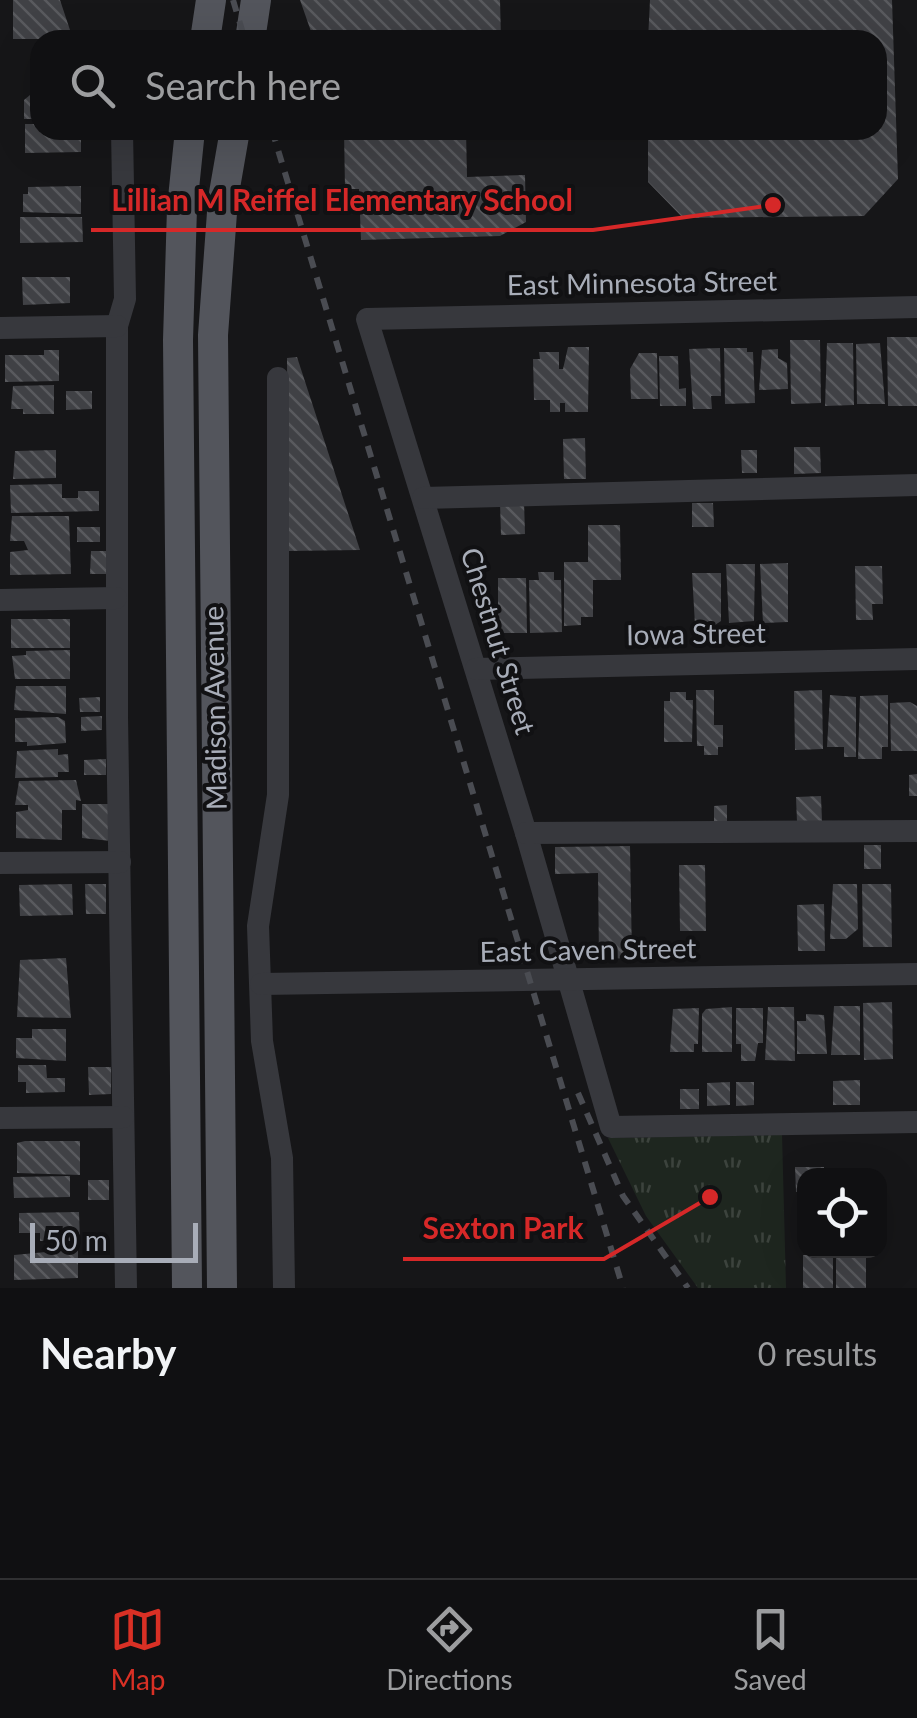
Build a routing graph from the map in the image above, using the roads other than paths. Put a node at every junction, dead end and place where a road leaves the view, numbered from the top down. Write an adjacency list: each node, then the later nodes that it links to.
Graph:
1 (211, 0): 3 (main road)
2 (256, 0): 4 (main road)
3 (206, 30)
4 (252, 30)
5 (122, 140): 10 (street)
6 (189, 140): 30 (main road, Madison Avenue)
7 (233, 140): 31 (main road, Madison Avenue)
8 (917, 307): 9 (street, East Minnesota Street)
9 (368, 319): 14 (street, Chestnut Street)
10 (118, 326): 11 (street); 15 (street)
11 (0, 328)
12 (278, 378): 25 (street, Madison Avenue)
13 (917, 485): 14 (street)
14 (423, 498): 18 (street, Chestnut Street)
15 (116, 598): 16 (street); 21 (street)
16 (0, 600)
17 (917, 660): 18 (street, Iowa Street)
18 (476, 669): 20 (street, Chestnut Street)
19 (917, 831): 20 (street)
20 (526, 833): 24 (street, Chestnut Street)
21 (120, 862): 22 (street); 26 (street)
22 (0, 863)
23 (917, 974): 24 (street, East Caven Street)
24 (569, 981): 25 (street, East Caven Street); 28 (street, Chestnut Street)
25 (261, 984): 32 (street, Madison Avenue)
26 (123, 1116): 27 (street); 29 (street)
27 (0, 1118)
28 (917, 1122)
29 (126, 1288)
30 (187, 1288)
31 (222, 1288)
32 (284, 1288)

